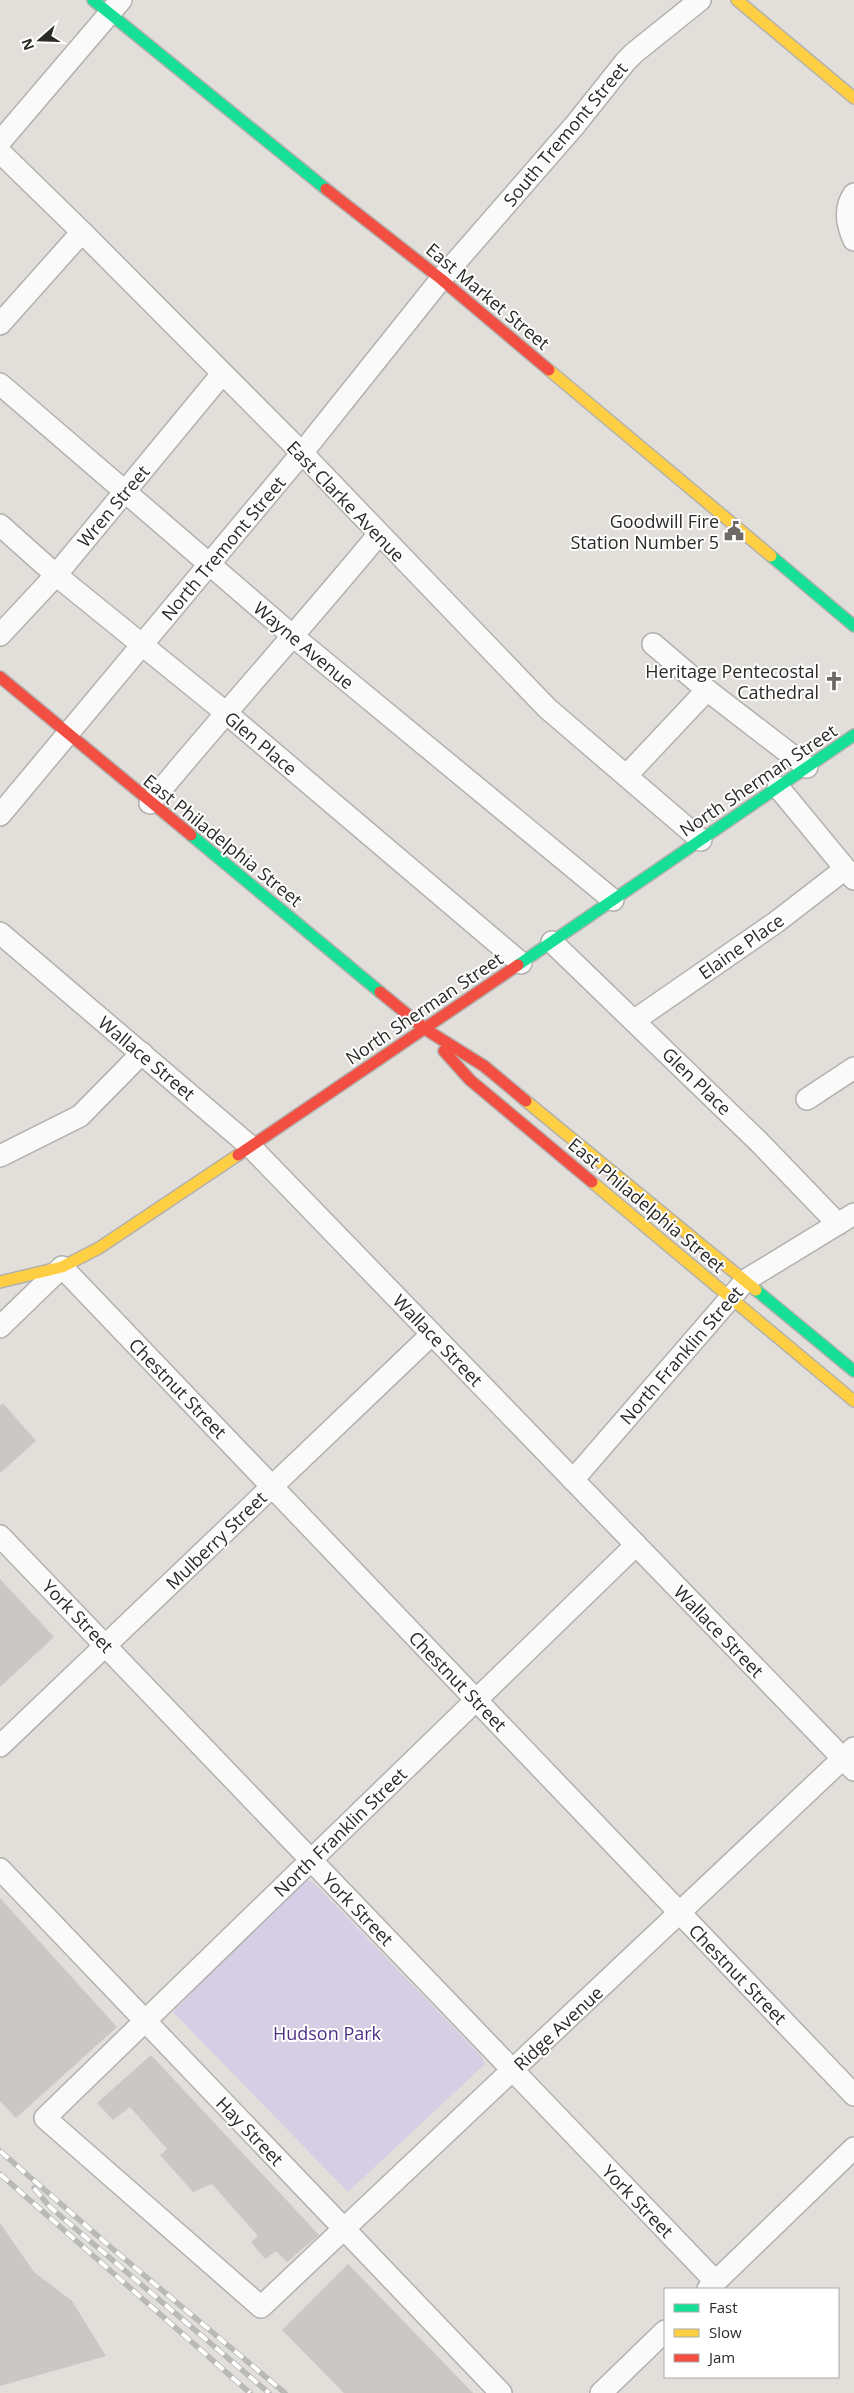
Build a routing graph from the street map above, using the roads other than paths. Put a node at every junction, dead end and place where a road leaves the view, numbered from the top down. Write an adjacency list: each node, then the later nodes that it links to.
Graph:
1 (94, 0): 4 (main road, East Market Street)
2 (700, 0): 11 (street, South Tremont Street)
3 (737, 0): 5 (main road)
4 (115, 7): 6 (street); 11 (main road, East Market Street)
5 (854, 98)
6 (0, 142)
7 (0, 152): 9 (street, East Clarke Avenue)
8 (854, 194): 10 (street)
9 (82, 232): 12 (street); 13 (street, East Clarke Avenue)
10 (854, 240)
11 (442, 279): 15 (street, North Tremont Street); 21 (main road, East Market Street)
12 (0, 324)
13 (222, 374): 15 (street, East Clarke Avenue); 16 (street, Wren Street)
14 (0, 384): 16 (street, Wayne Avenue)
15 (302, 454): 18 (street, East Clarke Avenue); 19 (street, North Tremont Street)
16 (126, 491): 19 (street, Wayne Avenue); 20 (street, Wren Street)
17 (0, 525): 20 (street, Glen Place)
18 (379, 534): 23 (street); 32 (street, East Clarke Avenue)
19 (209, 564): 23 (street, Wayne Avenue); 25 (street, North Tremont Street)
20 (56, 575): 22 (street, Wren Street); 25 (street, Glen Place)
21 (854, 626)
22 (0, 635)
23 (294, 637): 28 (street); 38 (street, Wayne Avenue)
24 (653, 644): 27 (street)
25 (142, 646): 28 (street, Glen Place); 29 (street, North Tremont Street)
26 (0, 677): 29 (main road, East Philadelphia Street)
27 (708, 690): 31 (street); 32 (street)
28 (225, 712): 34 (street); 41 (street, Glen Place)
29 (67, 734): 34 (main road, East Philadelphia Street); 35 (street, North Tremont Street)
30 (854, 735): 31 (main road, North Sherman Street)
31 (808, 767): 33 (main road, North Sherman Street)
32 (627, 775): 36 (street, East Clarke Avenue)
33 (778, 787): 36 (main road, North Sherman Street); 37 (street)
34 (150, 804): 43 (main road, East Philadelphia Street)
35 (0, 814)
36 (701, 840): 38 (main road, North Sherman Street)
37 (850, 874): 42 (street, Elaine Place)
38 (613, 900): 40 (main road, North Sherman Street)
39 (0, 933): 44 (street, Wallace Street)
40 (552, 942): 41 (main road, North Sherman Street); 42 (street, Glen Place)
41 (521, 963): 43 (main road, North Sherman Street)
42 (635, 1020): 49 (street, Glen Place)
43 (425, 1029): 47 (main road, North Sherman Street); 51 (main road, East Philadelphia Street); 53 (main road, East Philadelphia Street)
44 (142, 1053): 47 (street, Wallace Street); 48 (street)
45 (854, 1068): 46 (street)
46 (807, 1099)
47 (252, 1147): 50 (main road, North Sherman Street); 55 (street, Wallace Street)
48 (0, 1156)
49 (846, 1219): 51 (street, North Franklin Street)
50 (62, 1266): 52 (main road, North Sherman Street); 54 (street); 59 (street, Chestnut Street)
51 (746, 1280): 53 (street, North Franklin Street); 56 (main road, East Philadelphia Street)
52 (0, 1282)
53 (730, 1297): 57 (main road, East Philadelphia Street); 58 (street, North Franklin Street)
54 (0, 1326)
55 (432, 1334): 58 (street, Wallace Street); 59 (street, Mulberry Street)
56 (854, 1371)
57 (854, 1400)
58 (573, 1480): 61 (street, Wallace Street)
59 (272, 1486): 62 (street, Mulberry Street); 63 (street, Chestnut Street)
60 (0, 1536): 62 (street, York Street)
61 (636, 1545): 63 (street, North Franklin Street); 65 (street, Wallace Street)
62 (105, 1645): 64 (street, Mulberry Street); 66 (street, York Street)
63 (476, 1700): 66 (street, North Franklin Street); 68 (street, Chestnut Street)
64 (0, 1746)
65 (850, 1759): 68 (street, Ridge Avenue)
66 (311, 1860): 69 (street, North Franklin Street); 70 (street, York Street)
67 (0, 1869): 69 (street, Hay Street)
68 (680, 1913): 70 (street, Ridge Avenue); 71 (street, Chestnut Street)
69 (145, 2021): 73 (street, Hay Street); 75 (street, North Franklin Street)
70 (513, 2070): 73 (street, Ridge Avenue); 74 (street, York Street)
71 (854, 2095)
72 (854, 2148): 74 (street)
73 (344, 2229): 75 (street, Ridge Avenue); 77 (street, Hay Street)
74 (712, 2286)
75 (261, 2307)
76 (664, 2332): 78 (street)
77 (501, 2393)
78 (601, 2393)

